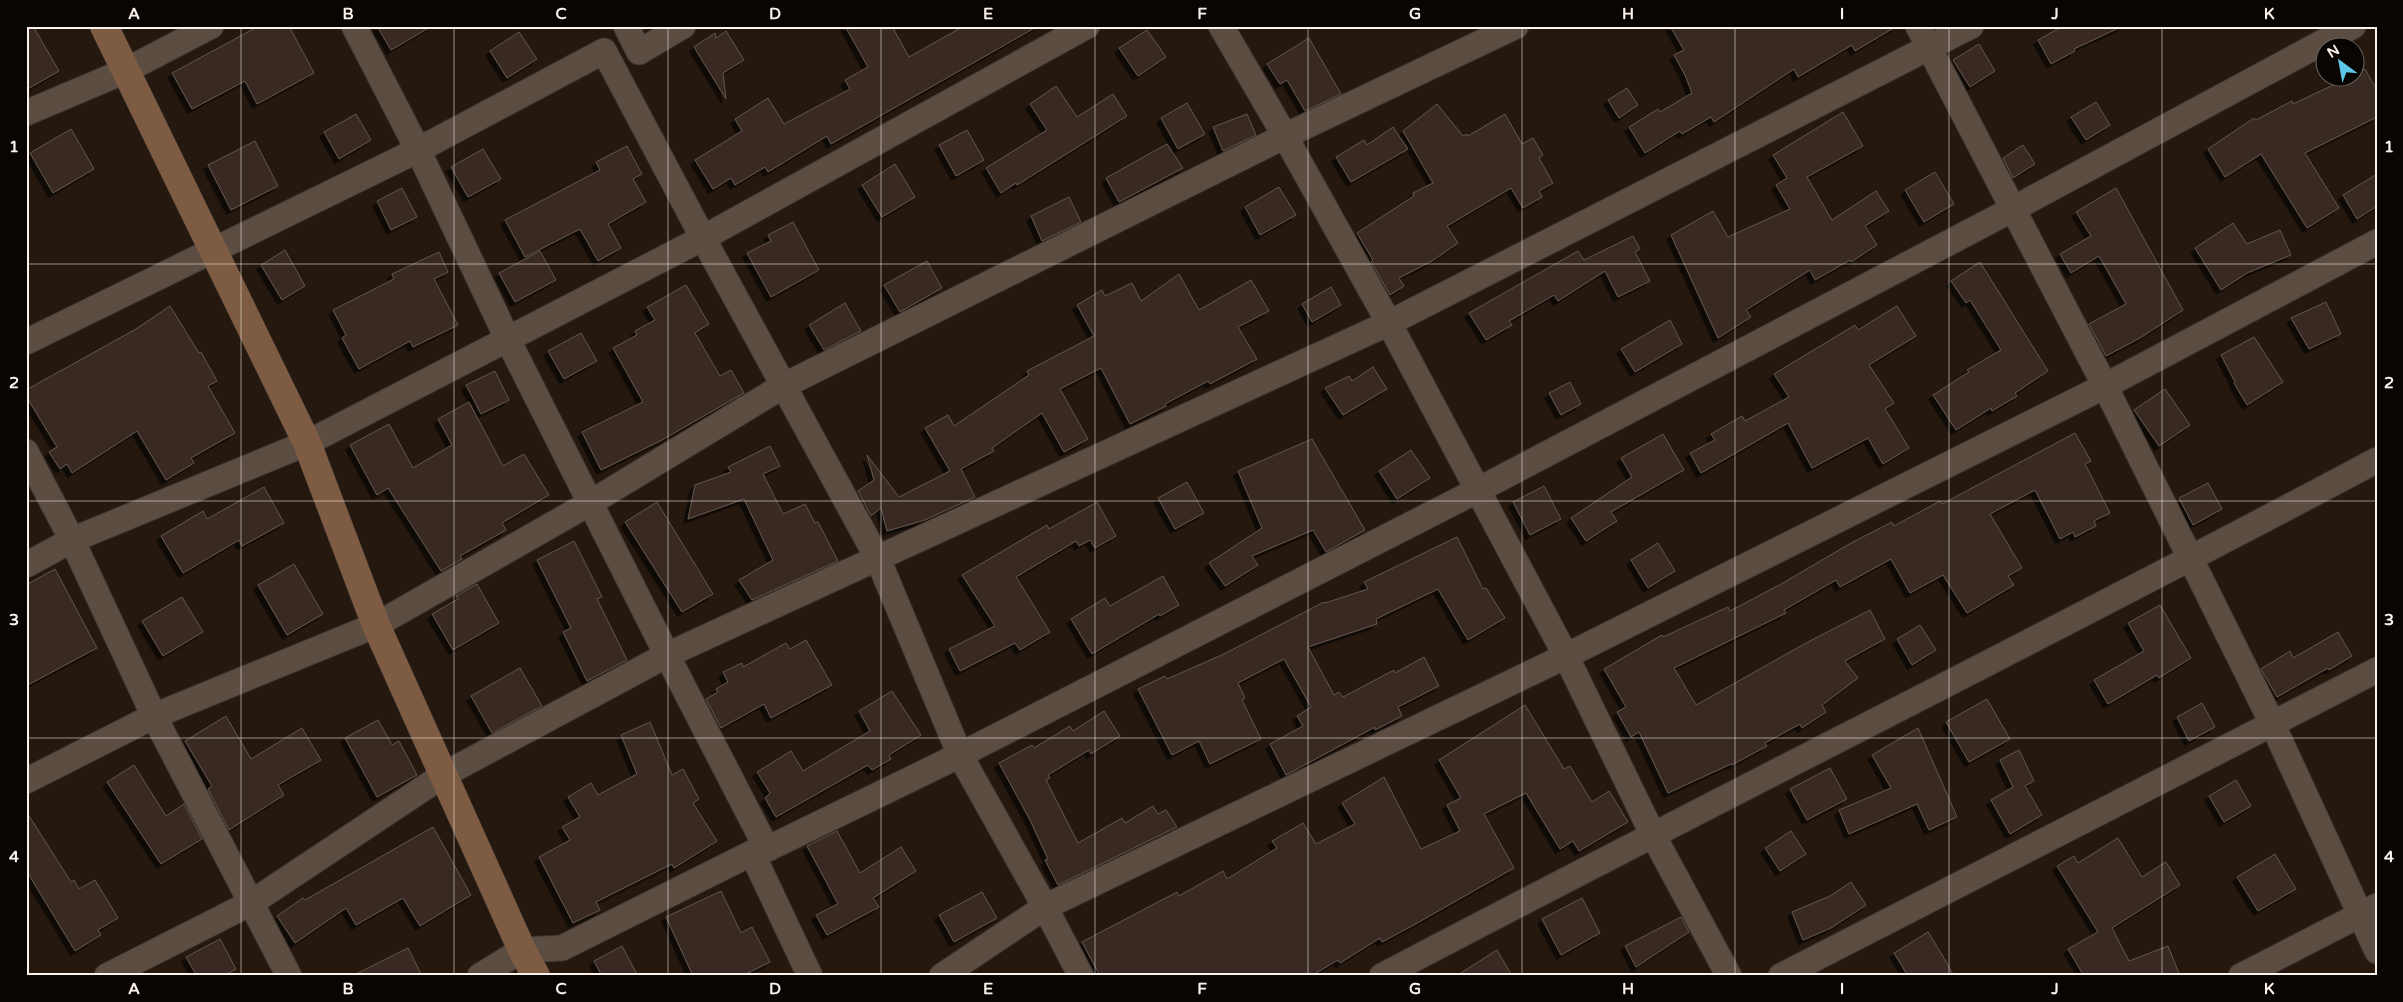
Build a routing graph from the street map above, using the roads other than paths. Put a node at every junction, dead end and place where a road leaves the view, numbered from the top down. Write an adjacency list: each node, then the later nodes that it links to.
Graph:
1 (104, 26): 14 (main road)
2 (211, 26): 14 (street)
3 (354, 26): 17 (street)
4 (683, 26): 11 (street)
5 (1087, 26): 19 (street)
6 (1221, 26): 16 (street)
7 (1516, 26): 16 (street)
8 (1918, 26): 12 (street)
9 (1971, 26): 12 (street)
10 (2353, 26): 18 (street)
11 (629, 31): 13 (street)
12 (1929, 49): 18 (street); 22 (street)
13 (604, 51): 17 (street); 19 (street)
14 (126, 71): 15 (street); 21 (main road)
15 (26, 113)
16 (1285, 136): 22 (street); 25 (street)
17 (418, 150): 21 (street); 23 (street)
18 (2013, 210): 26 (street); 30 (street)
19 (703, 238): 23 (street); 25 (street)
20 (2377, 242): 26 (street)
21 (214, 251): 24 (street); 27 (main road)
22 (1389, 322): 30 (street); 33 (street)
23 (508, 340): 27 (street); 31 (street)
24 (26, 342)
25 (783, 386): 31 (street); 33 (street)
26 (2105, 386): 34 (street); 38 (street)
27 (307, 443): 32 (street); 36 (main road)
28 (26, 452): 32 (street)
29 (2377, 460): 34 (street)
30 (1478, 490): 38 (street); 42 (street)
31 (590, 503): 36 (street); 37 (street)
32 (72, 540): 35 (street); 40 (street)
33 (878, 559): 37 (street); 42 (street)
34 (2190, 560): 41 (street); 45 (street)
35 (26, 565)
36 (376, 625): 40 (street); 43 (main road)
37 (667, 655): 43 (street); 46 (street)
38 (1566, 656): 45 (street); 48 (street)
39 (2377, 670): 41 (street)
40 (154, 716): 44 (street); 47 (street)
41 (2272, 723): 49 (street); 61 (street)
42 (960, 755): 46 (street); 48 (street)
43 (445, 774): 47 (street); 50 (main road)
44 (26, 780)
45 (1652, 833): 59 (street); 60 (street)
46 (760, 851): 50 (street); 56 (street)
47 (251, 903): 52 (street); 53 (street)
48 (1045, 907): 57 (street); 58 (street)
49 (2368, 910): 51 (street); 62 (street)
50 (522, 950): 54 (street); 55 (main road)
51 (2377, 951)
52 (107, 976)
53 (289, 976)
54 (480, 976)
55 (536, 976)
56 (810, 976)
57 (942, 976)
58 (1081, 976)
59 (1382, 976)
60 (1729, 976)
61 (1781, 976)
62 (2241, 976)

